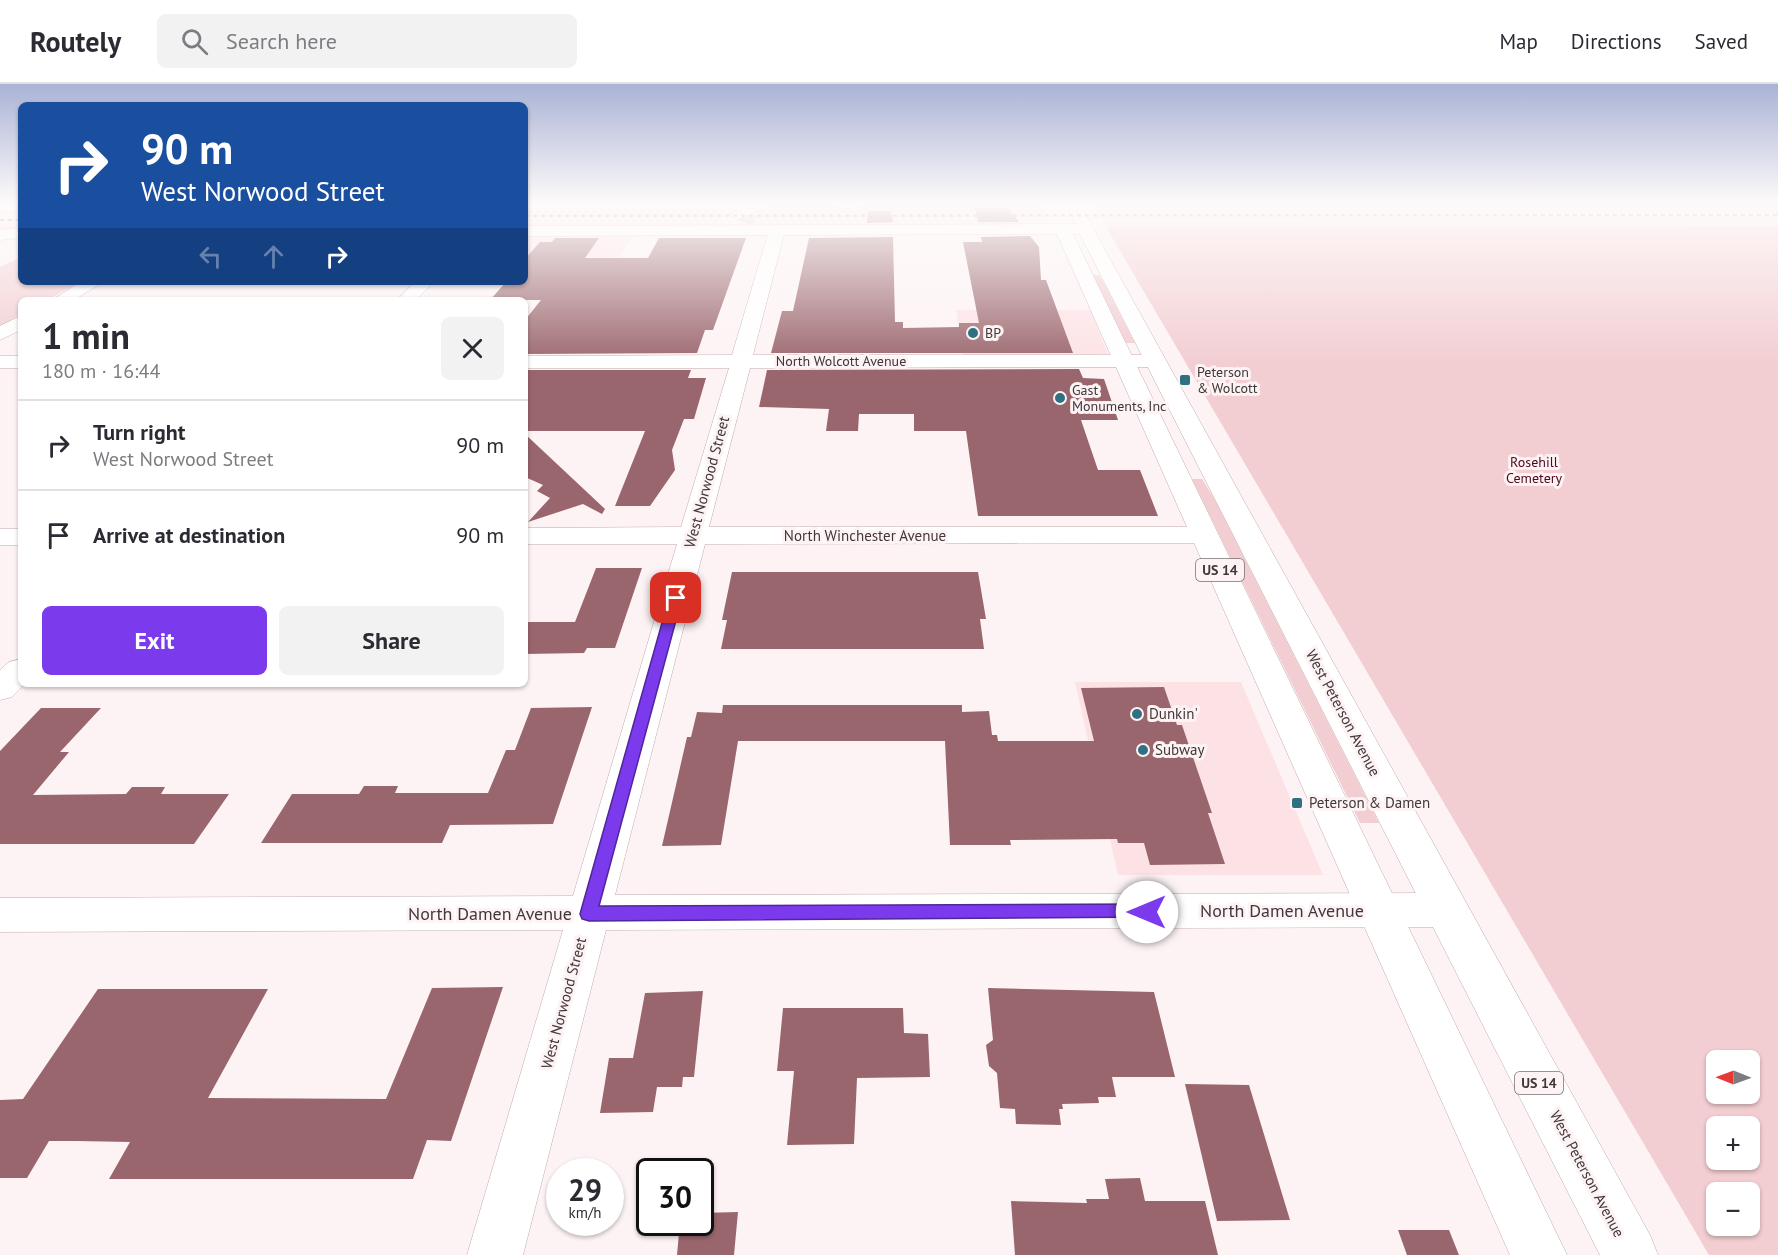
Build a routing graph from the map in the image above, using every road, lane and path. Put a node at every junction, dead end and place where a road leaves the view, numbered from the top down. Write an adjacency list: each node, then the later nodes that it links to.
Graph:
1 (748, 258): 11 (street, West Norwood Street)
2 (1083, 258): 10 (street, US 14)
3 (1092, 258): 12 (street, West Peterson Avenue / US 14)
4 (88, 285): 6 (street)
5 (422, 285): 7 (street)
6 (66, 297)
7 (409, 297)
8 (18, 324): 9 (street)
9 (0, 334)
10 (1123, 360): 11 (street, North Wolcott Avenue); 12 (street, North Wolcott Avenue); 18 (street, US 14)
11 (741, 361): 15 (street, North Wolcott Avenue); 17 (street, West Norwood Street)
12 (1156, 361): 23 (street, West Peterson Avenue / US 14)
13 (0, 362): 14 (street)
14 (18, 362)
15 (528, 362)
16 (528, 536): 17 (street, North Winchester Avenue)
17 (692, 536): 18 (street, North Winchester Avenue); 25 (street, West Norwood Street)
18 (1204, 536): 24 (street, US 14)
19 (0, 537): 20 (street)
20 (18, 537)
21 (18, 672): 22 (street)
22 (0, 689)
23 (1448, 910): 24 (street, North Damen Avenue); 29 (street, West Peterson Avenue / US 14)
24 (1378, 911): 25 (street, North Damen Avenue); 28 (street, US 14)
25 (589, 914): 26 (street, North Damen Avenue); 27 (street, West Norwood Street)
26 (0, 915)
27 (495, 1255)
28 (1539, 1255)
29 (1630, 1255)

